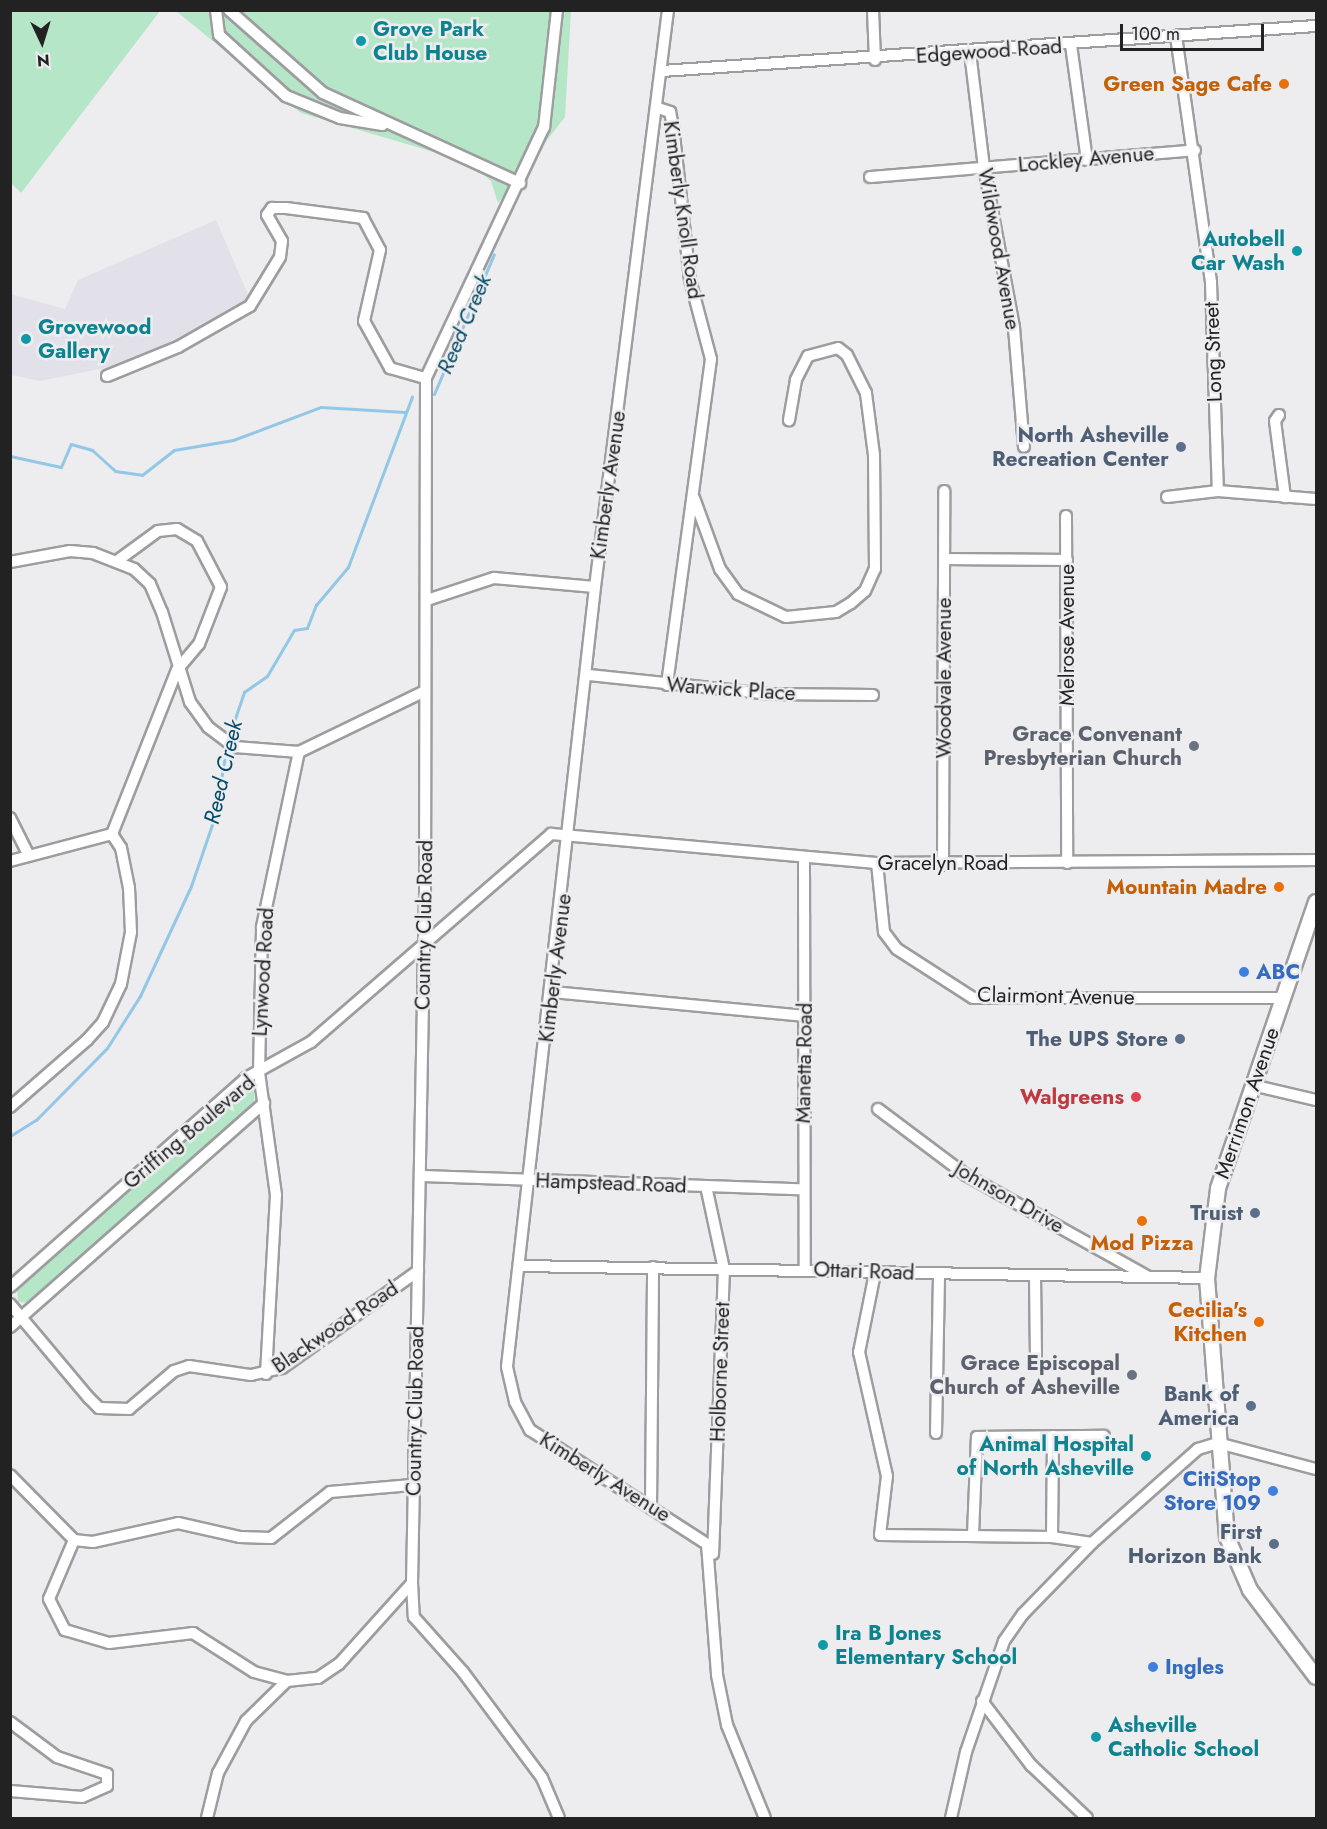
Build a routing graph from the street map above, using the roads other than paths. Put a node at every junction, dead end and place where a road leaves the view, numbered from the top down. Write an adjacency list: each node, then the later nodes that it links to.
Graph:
1 (216, 10): 13 (street)
2 (229, 10): 13 (street)
3 (557, 10): 18 (street, Country Club Road)
4 (668, 10): 11 (street, Kimberly Avenue)
5 (873, 10): 10 (street)
6 (1317, 26): 7 (street, Edgewood Road)
7 (1176, 36): 8 (street, Edgewood Road); 14 (street, Long Street)
8 (1071, 45): 9 (street, Edgewood Road); 15 (street)
9 (970, 52): 10 (street, Edgewood Road); 16 (street, Wildwood Avenue)
10 (874, 60): 11 (street, Edgewood Road)
11 (662, 71): 12 (street, Kimberly Avenue)
12 (658, 108): 28 (street, Kimberly Knoll Road); 35 (street, Kimberly Avenue)
13 (386, 125): 18 (street)
14 (1195, 150): 15 (street, Lockley Avenue); 25 (street, Long Street)
15 (1087, 160): 16 (street, Lockley Avenue)
16 (984, 167): 17 (street, Lockley Avenue); 23 (street, Wildwood Avenue)
17 (870, 177)
18 (520, 183): 20 (street, Country Club Road)
19 (107, 376): 20 (street)
20 (426, 378): 36 (street, Country Club Road)
21 (1279, 415): 27 (street)
22 (789, 420): 28 (street, Kimberly Knoll Road)
23 (1024, 447)
24 (944, 491): 31 (street, Woodvale Avenue)
25 (1218, 491): 26 (street); 27 (street)
26 (1167, 497)
27 (1285, 497): 29 (street)
28 (694, 498): 39 (street, Kimberly Knoll Road)
29 (1317, 499)
30 (1066, 516): 32 (street, Melrose Avenue)
31 (945, 559): 32 (street); 52 (street, Woodvale Avenue)
32 (1067, 560): 50 (street, Melrose Avenue)
33 (117, 561): 34 (street); 37 (street); 37 (street)
34 (10, 562)
35 (595, 587): 36 (street); 38 (street, Kimberly Avenue)
36 (427, 600): 40 (street, Country Club Road)
37 (177, 670): 42 (street); 45 (street)
38 (589, 675): 39 (street, Warwick Place); 44 (street, Kimberly Avenue)
39 (667, 685): 41 (street, Warwick Place)
40 (425, 691): 42 (street); 54 (street, Country Club Road)
41 (873, 695)
42 (299, 752): 58 (street, Lynwood Road)
43 (10, 818): 46 (street)
44 (570, 833): 47 (street, Gracelyn Road); 54 (street, Griffing Boulevard); 55 (street, Kimberly Avenue)
45 (112, 834): 46 (street); 62 (street)
46 (28, 856): 49 (street)
47 (804, 858): 51 (street, Gracelyn Road); 57 (street, Manetta Road)
48 (1317, 860): 50 (street, Gracelyn Road)
49 (10, 861)
50 (1067, 863): 52 (street, Gracelyn Road)
51 (877, 864): 52 (street, Gracelyn Road); 56 (street, Clairmont Avenue)
52 (943, 865)
53 (1317, 902): 56 (main road, Merrimon Avenue)
54 (425, 944): 58 (street, Griffing Boulevard); 64 (street, Country Club Road)
55 (552, 992): 57 (street); 65 (street, Kimberly Avenue)
56 (1282, 998): 59 (main road, Merrimon Avenue)
57 (806, 1016): 67 (street, Manetta Road)
58 (259, 1073): 61 (street, Lynwood Road); 78 (street, Griffing Boulevard)
59 (1252, 1085): 60 (street); 77 (main road, Merrimon Avenue)
60 (1317, 1100)
61 (264, 1103): 80 (street, Griffing Boulevard); 83 (street, Lynwood Road)
62 (10, 1107)
63 (878, 1109): 76 (street, Johnson Drive)
64 (421, 1176): 65 (street, Hampstead Road); 72 (street, Country Club Road)
65 (528, 1180): 66 (street, Hampstead Road); 68 (street, Kimberly Avenue)
66 (705, 1186): 67 (street, Hampstead Road); 70 (street, Holborne Street)
67 (801, 1189): 71 (street, Manetta Road)
68 (521, 1266): 69 (street, Ottari Road); 91 (street, Kimberly Avenue)
69 (653, 1267): 70 (street, Ottari Road); 91 (street)
70 (724, 1269): 71 (street, Ottari Road); 96 (street, Holborne Street)
71 (805, 1269): 73 (street, Ottari Road)
72 (418, 1272): 83 (street, Blackwood Road); 90 (street, Country Club Road)
73 (875, 1272): 74 (street, Ottari Road); 92 (street)
74 (939, 1273): 75 (street, Ottari Road); 84 (street)
75 (1035, 1276): 76 (street, Ottari Road); 82 (street)
76 (1147, 1276): 77 (street, Ottari Road)
77 (1207, 1278): 87 (main road, Merrimon Avenue)
78 (10, 1287)
79 (10, 1304): 80 (street)
80 (19, 1317): 81 (street, Griffing Boulevard); 83 (street, Blackwood Road)
81 (10, 1327)
82 (1036, 1362)
83 (266, 1374)
84 (936, 1433)
85 (1053, 1436): 86 (street); 92 (street); 93 (street)
86 (1104, 1436)
87 (1218, 1443): 88 (street); 95 (street); 98 (main road, Merrimon Avenue)
88 (1317, 1468)
89 (10, 1475): 94 (street)
90 (412, 1485): 94 (street); 97 (street, Country Club Road)
91 (651, 1507): 96 (street, Kimberly Avenue)
92 (973, 1536): 93 (street)
93 (1052, 1537): 95 (street)
94 (74, 1540): 99 (street)
95 (1092, 1543): 100 (street)
96 (712, 1560): 106 (street, Kimberly Avenue)
97 (412, 1583): 99 (street); 105 (street, Country Club Road)
98 (1317, 1677)
99 (287, 1681): 104 (street)
100 (982, 1701): 103 (street); 107 (street)
101 (10, 1722): 102 (street)
102 (10, 1791)
103 (1077, 1814): 108 (street)
104 (207, 1818)
105 (558, 1818)
106 (765, 1818)
107 (951, 1818)
108 (1087, 1818)

